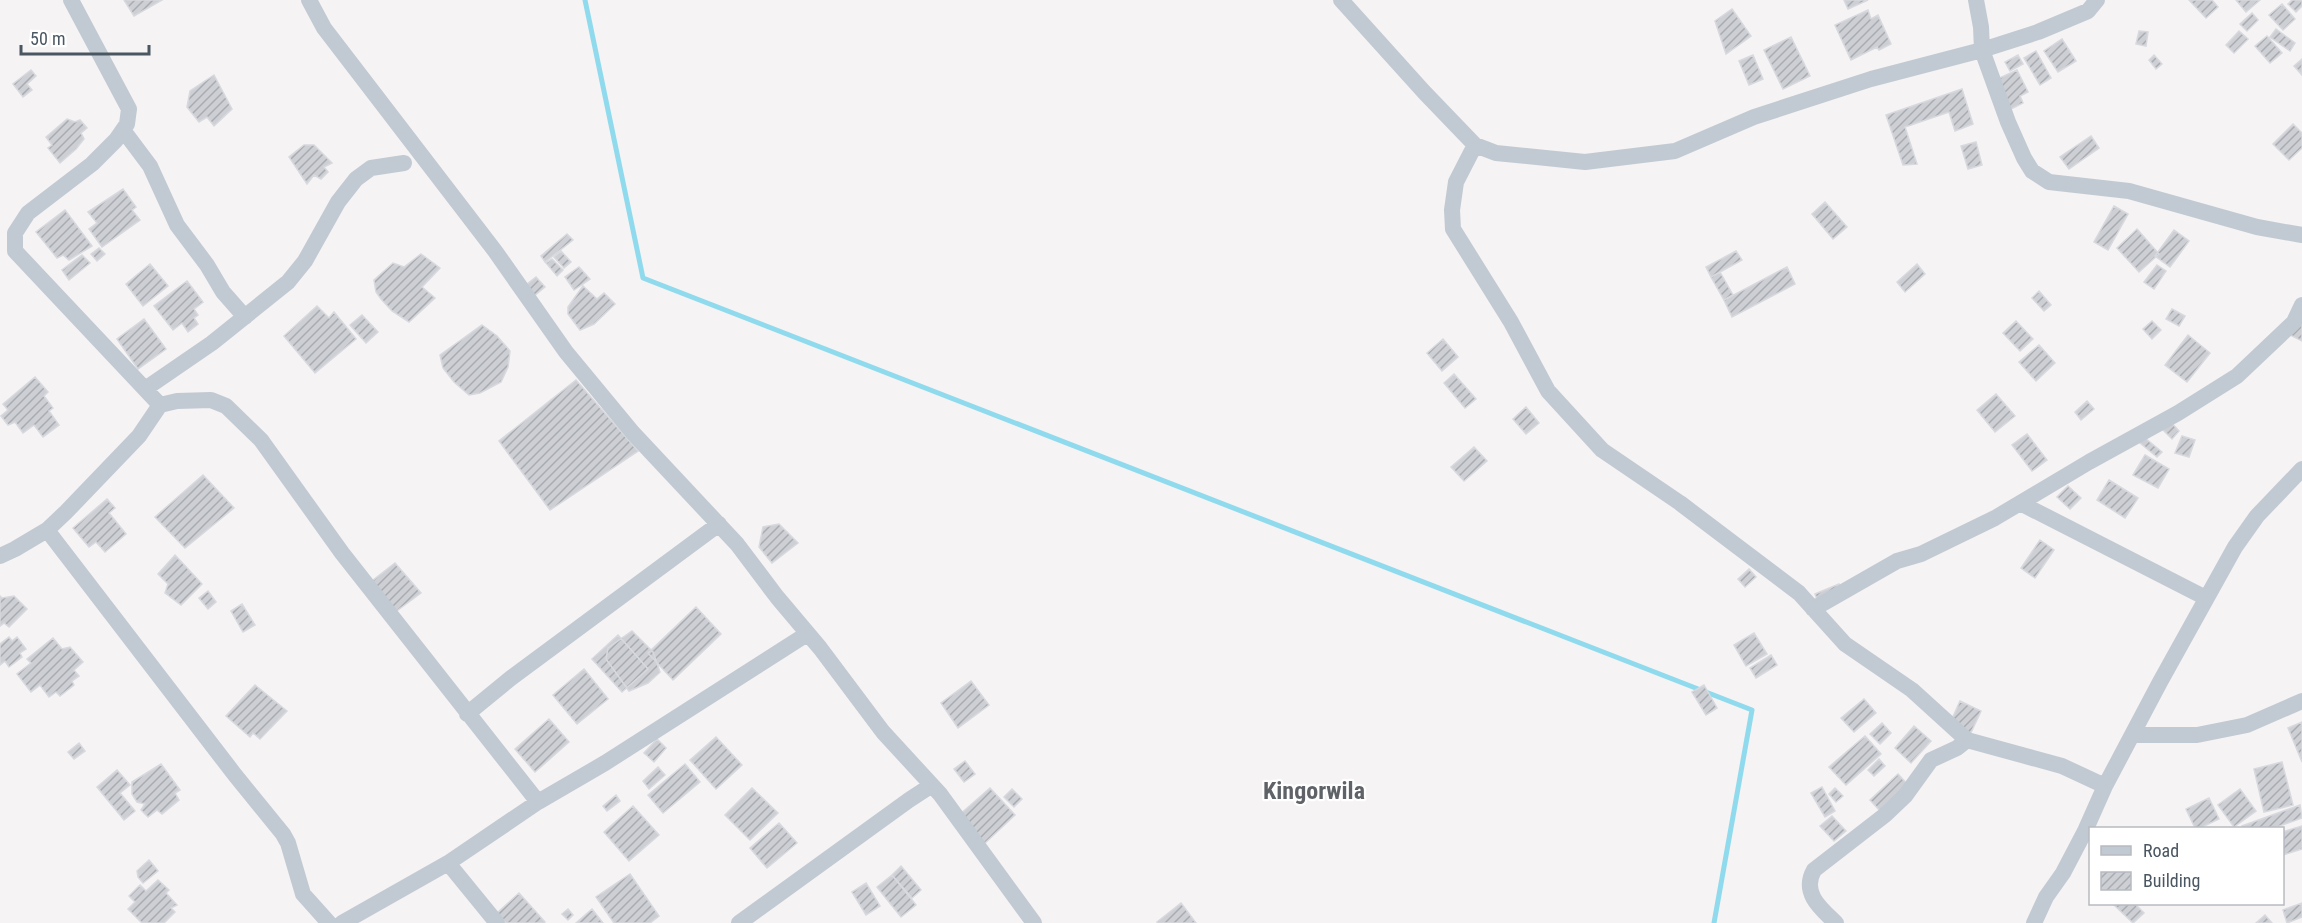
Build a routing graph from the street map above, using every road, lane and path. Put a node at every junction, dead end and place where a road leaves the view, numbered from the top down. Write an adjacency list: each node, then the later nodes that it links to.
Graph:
1 (71, 0): 7 (street)
2 (309, 0): 17 (street)
3 (1341, 0): 8 (street)
4 (1976, 0): 6 (street)
5 (2097, 0): 6 (street)
6 (1982, 50): 8 (street); 10 (street)
7 (123, 130): 12 (street); 13 (street)
8 (1475, 145): 21 (street)
9 (404, 163): 12 (street)
10 (2302, 235)
11 (2302, 305): 16 (street)
12 (244, 317): 13 (street)
13 (145, 389): 14 (street)
14 (160, 405): 18 (street); 24 (street)
15 (2302, 470): 20 (street)
16 (2020, 503): 20 (street); 21 (street)
17 (719, 524): 22 (street); 24 (street)
18 (46, 530): 19 (street); 31 (street)
19 (0, 556)
20 (2206, 598): 25 (street)
21 (1814, 609): 26 (street)
22 (807, 634): 27 (street); 29 (street)
23 (2302, 701): 25 (street)
24 (467, 714): 29 (street)
25 (2133, 735): 28 (street)
26 (1967, 740): 28 (street); 36 (street)
27 (932, 785): 34 (street); 35 (street)
28 (2105, 786): 37 (street)
29 (538, 802): 30 (street)
30 (448, 864): 32 (street); 33 (street)
31 (329, 923)
32 (342, 923)
33 (497, 923)
34 (739, 923)
35 (1034, 923)
36 (1836, 923)
37 (2034, 923)

